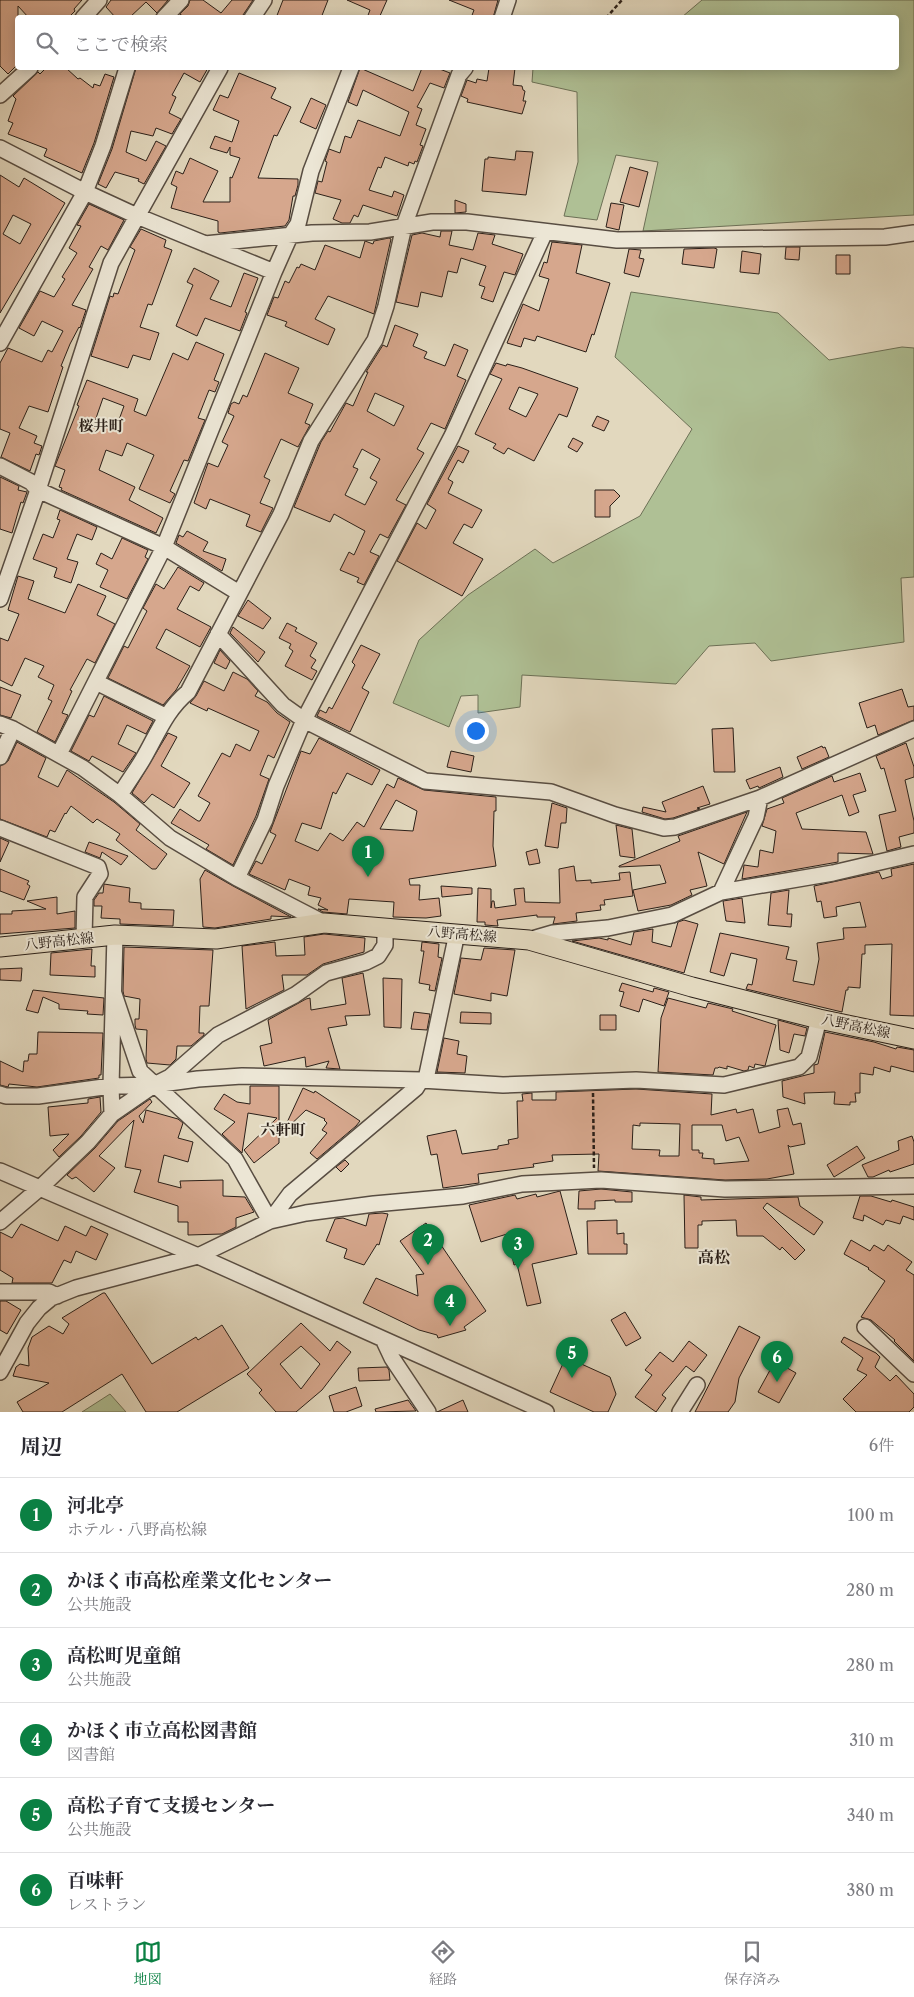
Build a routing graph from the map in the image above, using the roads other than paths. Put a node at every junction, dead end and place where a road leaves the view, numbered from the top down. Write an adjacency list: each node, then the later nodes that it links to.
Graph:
1 (99, 0): 5 (street)
2 (181, 0): 6 (street)
3 (264, 0): 7 (street)
4 (508, 0): 8 (street)
5 (86, 15)
6 (167, 15)
7 (254, 15)
8 (503, 15)
9 (28, 70): 14 (street)
10 (126, 70): 16 (street)
11 (219, 70): 17 (street)
12 (350, 70): 21 (street)
13 (463, 70): 18 (street)
14 (0, 95)
15 (0, 148): 16 (street)
16 (85, 192): 17 (street); 24 (street)
17 (137, 216): 22 (street); 26 (street)
18 (404, 226): 19 (street); 21 (street); 28 (street)
19 (546, 232): 20 (street); 33 (street)
20 (914, 233)
21 (290, 236): 22 (street); 23 (street)
22 (205, 244): 23 (street)
23 (274, 272): 27 (street)
24 (0, 343)
25 (0, 466): 26 (street)
26 (38, 490): 27 (street); 29 (street)
27 (164, 547): 28 (street); 31 (street)
28 (240, 593): 30 (street)
29 (0, 599)
30 (218, 634): 32 (street); 33 (street)
31 (96, 682): 32 (street); 36 (street)
32 (166, 716): 38 (street)
33 (304, 720): 39 (street); 42 (street)
34 (7, 727): 36 (street); 37 (street)
35 (914, 729): 39 (street)
36 (59, 754): 38 (street)
37 (0, 757)
38 (120, 795): 42 (street)
39 (760, 798): 43 (street)
40 (0, 828): 48 (street)
41 (914, 854): 43 (street)
42 (237, 878): 44 (street)
43 (721, 892): 49 (street)
44 (324, 923): 45 (main road, 八野高松線); 47 (main road, 八野高松線)
45 (385, 927): 46 (main road, 八野高松線); 55 (street)
46 (456, 933): 49 (main road, 八野高松線); 54 (street)
47 (115, 935): 48 (main road, 八野高松線); 51 (street)
48 (84, 938): 50 (main road, 八野高松線)
49 (529, 940): 52 (main road, 八野高松線)
50 (0, 947)
51 (114, 994): 55 (street); 56 (street)
52 (819, 1019): 53 (main road, 八野高松線); 54 (street)
53 (914, 1039)
54 (421, 1080): 55 (street); 63 (street)
55 (154, 1085): 56 (street); 58 (street); 63 (street)
56 (111, 1086): 57 (street); 58 (street)
57 (0, 1094)
58 (112, 1114): 61 (street)
59 (0, 1171): 61 (street)
60 (914, 1186): 63 (street)
61 (40, 1188): 62 (street); 64 (street)
62 (0, 1222)
63 (270, 1222): 64 (street)
64 (198, 1256): 66 (street); 68 (street)
65 (0, 1292): 66 (street)
66 (57, 1296): 69 (street)
67 (865, 1327): 70 (street)
68 (384, 1341): 72 (street); 73 (street)
69 (0, 1372)
70 (914, 1374)
71 (697, 1385): 74 (street)
72 (428, 1412)
73 (546, 1412)
74 (680, 1412)

